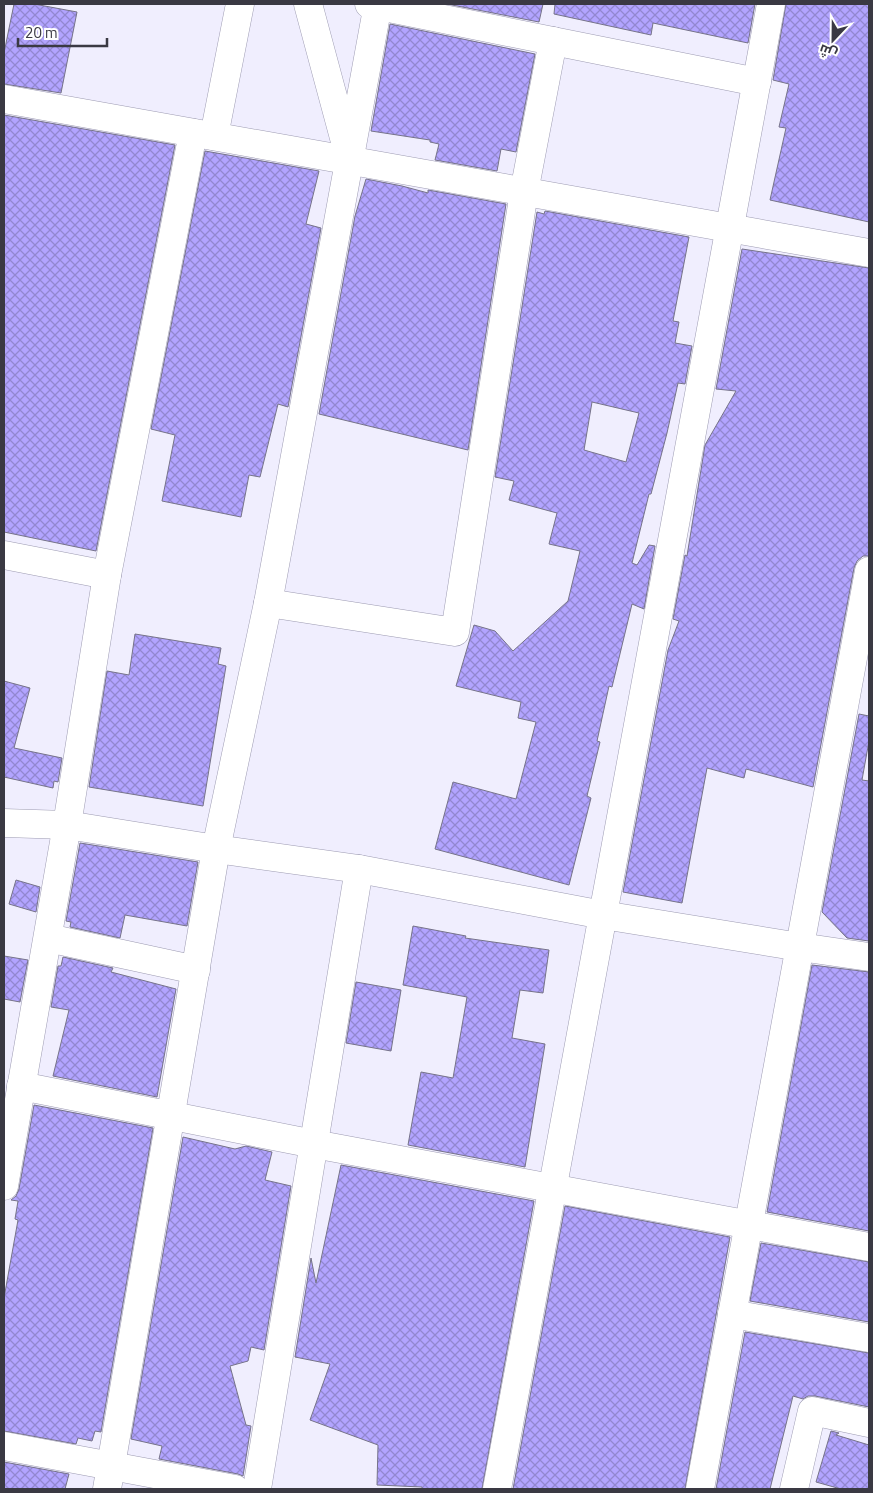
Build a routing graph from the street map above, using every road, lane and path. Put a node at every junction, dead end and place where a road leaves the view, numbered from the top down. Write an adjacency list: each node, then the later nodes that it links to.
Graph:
1 (240, 4): 8 (street)
2 (308, 4): 9 (street)
3 (375, 4): 5 (street); 9 (street)
4 (772, 4): 6 (street)
5 (553, 41): 6 (street); 10 (street)
6 (757, 82): 11 (street)
7 (4, 99): 8 (street)
8 (203, 135): 9 (street); 15 (street)
9 (350, 160): 10 (street); 16 (street)
10 (524, 192): 11 (street); 16 (street)
11 (730, 228): 12 (street); 22 (street)
12 (869, 253)
13 (4, 555): 15 (street)
14 (869, 571): 17 (street)
15 (107, 575): 19 (street)
16 (268, 603): 20 (street)
17 (860, 668): 24 (street)
18 (4, 823): 19 (street)
19 (67, 825): 20 (street); 23 (street)
20 (216, 849): 21 (street); 26 (street)
21 (359, 869): 22 (street); 29 (street)
22 (603, 914): 24 (street); 31 (street)
23 (48, 938): 26 (street); 27 (street)
24 (800, 947): 25 (street); 32 (street)
25 (869, 957)
26 (196, 970): 28 (street)
27 (21, 1086): 28 (street); 30 (street)
28 (171, 1115): 29 (street); 38 (street)
29 (314, 1144): 31 (street); 40 (street)
30 (4, 1186)
31 (553, 1187): 32 (street); 41 (street)
32 (749, 1224): 33 (street); 34 (street)
33 (869, 1247)
34 (732, 1314): 35 (street); 42 (street)
35 (869, 1338)
36 (869, 1423): 43 (street)
37 (4, 1446): 38 (street)
38 (109, 1477): 39 (street)
39 (235, 1489)
40 (257, 1489)
41 (497, 1489)
42 (700, 1489)
43 (794, 1489)

